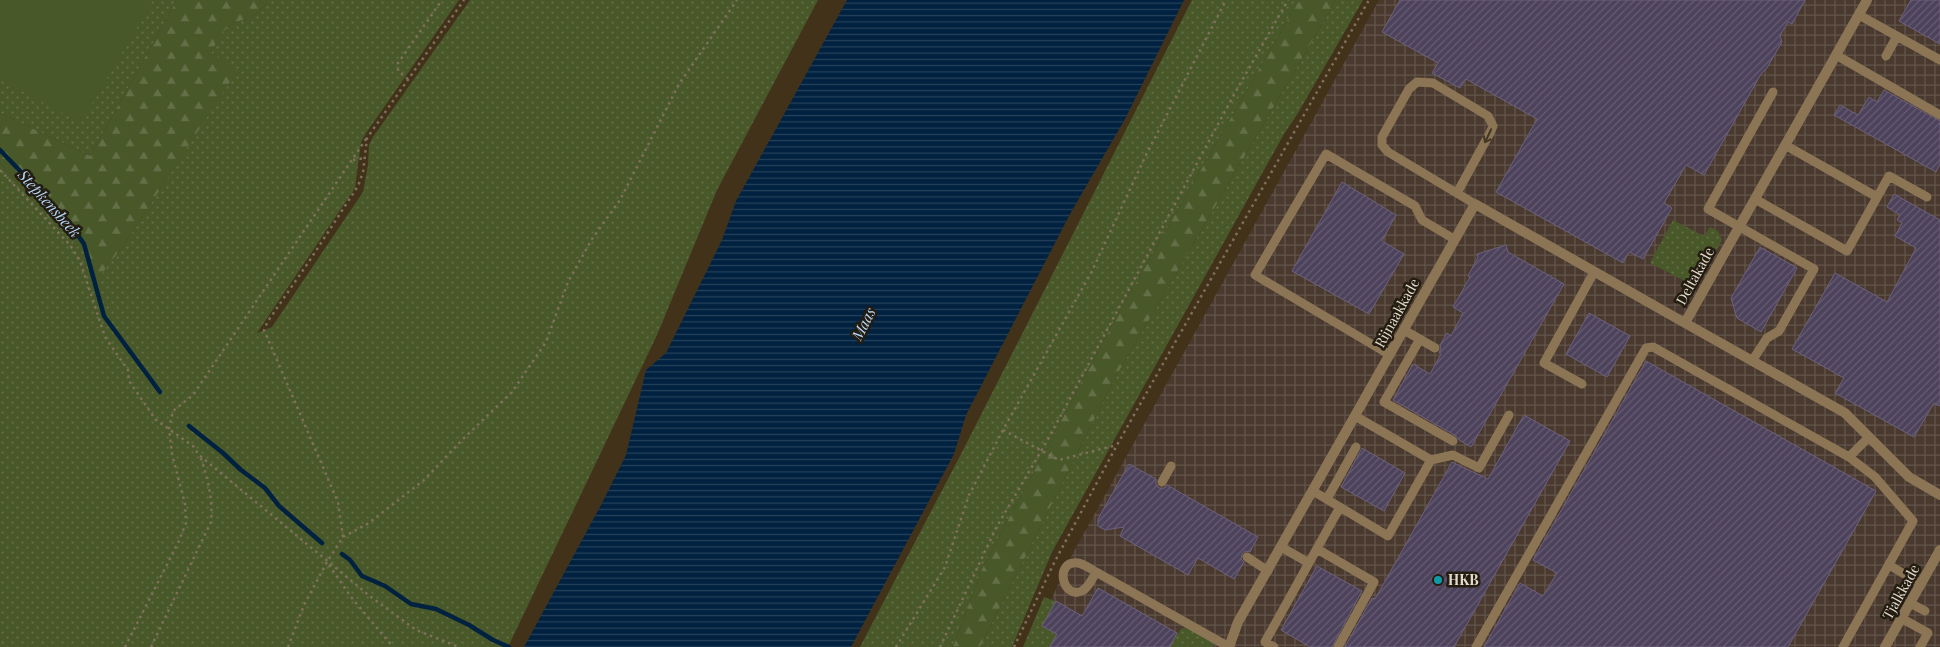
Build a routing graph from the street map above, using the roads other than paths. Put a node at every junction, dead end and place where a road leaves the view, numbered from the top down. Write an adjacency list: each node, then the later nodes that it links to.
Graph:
1 (1867, 0): 2 (street, Deltakade)
2 (1859, 15): 3 (lane); 4 (street, Deltakade)
3 (1898, 36): 5 (lane); 6 (lane)
4 (1836, 55): 8 (lane); 9 (street, Deltakade)
5 (1886, 56)
6 (1940, 60)
7 (1773, 92): 15 (lane)
8 (1940, 115)
9 (1785, 145): 12 (lane); 13 (street, Deltakade)
10 (1457, 193): 10 (lane, one-way to 10); 14 (lane)
11 (1927, 197): 12 (lane)
12 (1877, 198): 13 (lane)
13 (1755, 199): 15 (street, Deltakade)
14 (1475, 204): 16 (street, Rijnaakkade); 17 (street)
15 (1739, 226): 18 (street, Deltakade); 23 (lane)
16 (1454, 239): 19 (street, Rijnaakkade); 22 (lane)
17 (1594, 272): 18 (street); 24 (lane)
18 (1685, 323): 23 (street, Deltakade)
19 (1404, 330): 20 (lane); 22 (street, Rijnaakkade)
20 (1420, 339): 21 (lane); 28 (lane)
21 (1436, 348)
22 (1390, 355): 26 (street, Rijnaakkade)
23 (1752, 361): 27 (street, Deltakade)
24 (1582, 384)
25 (1509, 415): 31 (lane)
26 (1355, 416): 31 (lane); 34 (street, Rijnaakkade)
27 (1868, 437): 30 (lane); 35 (street, Deltakade)
28 (1452, 441)
29 (1356, 447): 36 (lane)
30 (1849, 457): 43 (lane); 54 (lane)
31 (1432, 460): 37 (lane)
32 (1171, 466): 33 (lane)
33 (1162, 482)
34 (1313, 490): 36 (lane); 38 (street, Rijnaakkade)
35 (1940, 495)
36 (1327, 499): 37 (lane)
37 (1340, 507): 39 (lane)
38 (1281, 547): 42 (lane); 45 (street, Rijnaakkade)
39 (1317, 549): 42 (lane); 53 (lane)
40 (1940, 550): 44 (street, Tjalkkade)
41 (1247, 557): 45 (lane)
42 (1309, 563): 52 (lane)
43 (1889, 564): 47 (lane); 55 (lane)
44 (1936, 564): 47 (street, Tjalkkade)
45 (1268, 571): 51 (street, Rijnaakkade)
46 (1096, 572): 51 (lane)
47 (1921, 584): 48 (street, Tjalkkade)
48 (1910, 603): 49 (lane); 50 (street, Tjalkkade)
49 (1925, 611)
50 (1902, 618): 56 (street, Tjalkkade); 57 (lane)
51 (1229, 647)
52 (1274, 647)
53 (1338, 647)
54 (1476, 647)
55 (1843, 647)
56 (1885, 647)
57 (1920, 647)

